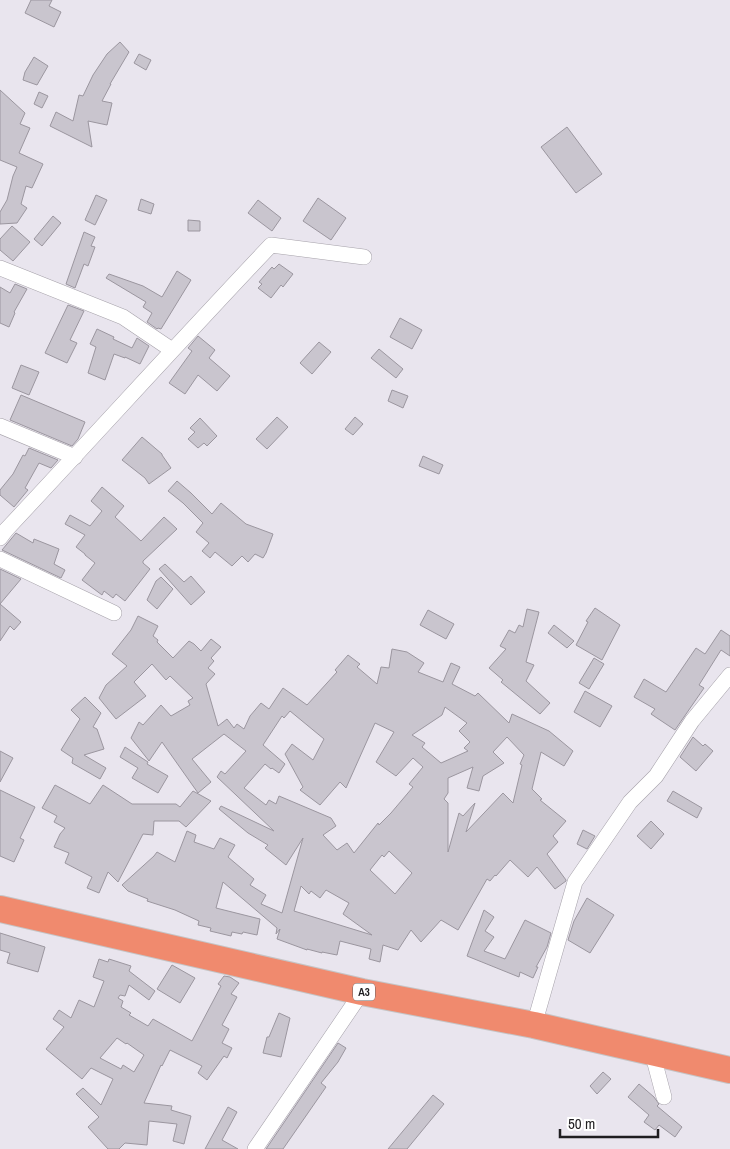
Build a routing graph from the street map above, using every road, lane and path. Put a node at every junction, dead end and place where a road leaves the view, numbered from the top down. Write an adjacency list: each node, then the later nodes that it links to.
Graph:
1 (364, 257): 3 (street)
2 (0, 268): 3 (street)
3 (172, 350): 5 (street)
4 (0, 426): 5 (street)
5 (75, 457): 6 (street)
6 (0, 538)
7 (0, 559): 8 (street)
8 (114, 613)
9 (730, 675): 12 (street)
10 (0, 909): 11 (highway, A3)
11 (362, 992): 12 (highway, A3); 16 (street)
12 (534, 1025): 13 (highway, A3)
13 (652, 1052): 14 (highway, A3); 15 (street)
14 (730, 1070)
15 (664, 1097)
16 (255, 1149)

